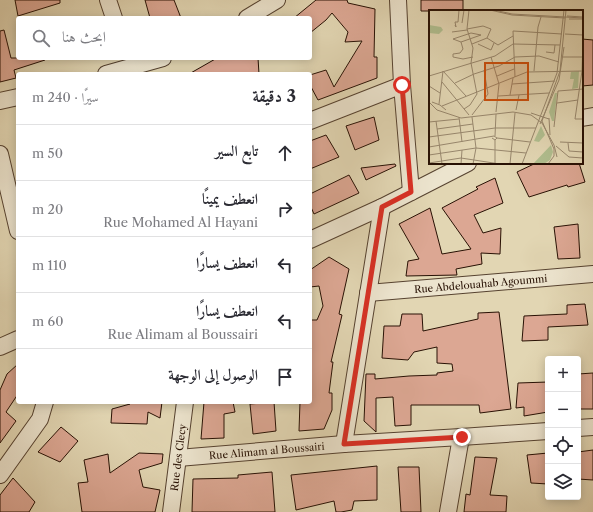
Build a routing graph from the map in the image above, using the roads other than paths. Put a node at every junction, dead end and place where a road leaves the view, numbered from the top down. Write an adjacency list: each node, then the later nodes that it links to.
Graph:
1 (108, 0): 4 (street)
2 (277, 0): 5 (street)
3 (398, 0): 9 (street)
4 (113, 16)
5 (250, 16)
6 (155, 60): 7 (street)
7 (128, 67): 8 (street)
8 (112, 72)
9 (402, 85): 14 (street); 17 (street)
10 (16, 97): 11 (street)
11 (0, 101)
12 (593, 116): 13 (street)
13 (583, 118)
14 (312, 120)
15 (0, 154): 19 (street)
16 (466, 164): 17 (street)
17 (411, 192): 18 (street)
18 (382, 207): 20 (street); 22 (street)
19 (16, 222)
20 (312, 239)
21 (593, 274): 22 (street, Rue Abdelouahab Agoummi)
22 (368, 293): 31 (street)
23 (16, 340): 24 (street)
24 (0, 347)
25 (44, 404): 33 (street)
26 (185, 404): 32 (street, Rue des Clecy)
27 (593, 427): 28 (street)
28 (581, 428)
29 (545, 431): 30 (street, Rue Alimam al Boussairi)
30 (462, 437): 31 (street, Rue Alimam al Boussairi); 35 (street)
31 (344, 444): 32 (street, Rue Alimam al Boussairi)
32 (178, 458): 34 (street, Rue des Clecy)
33 (0, 475)
34 (171, 512)
35 (448, 512)

